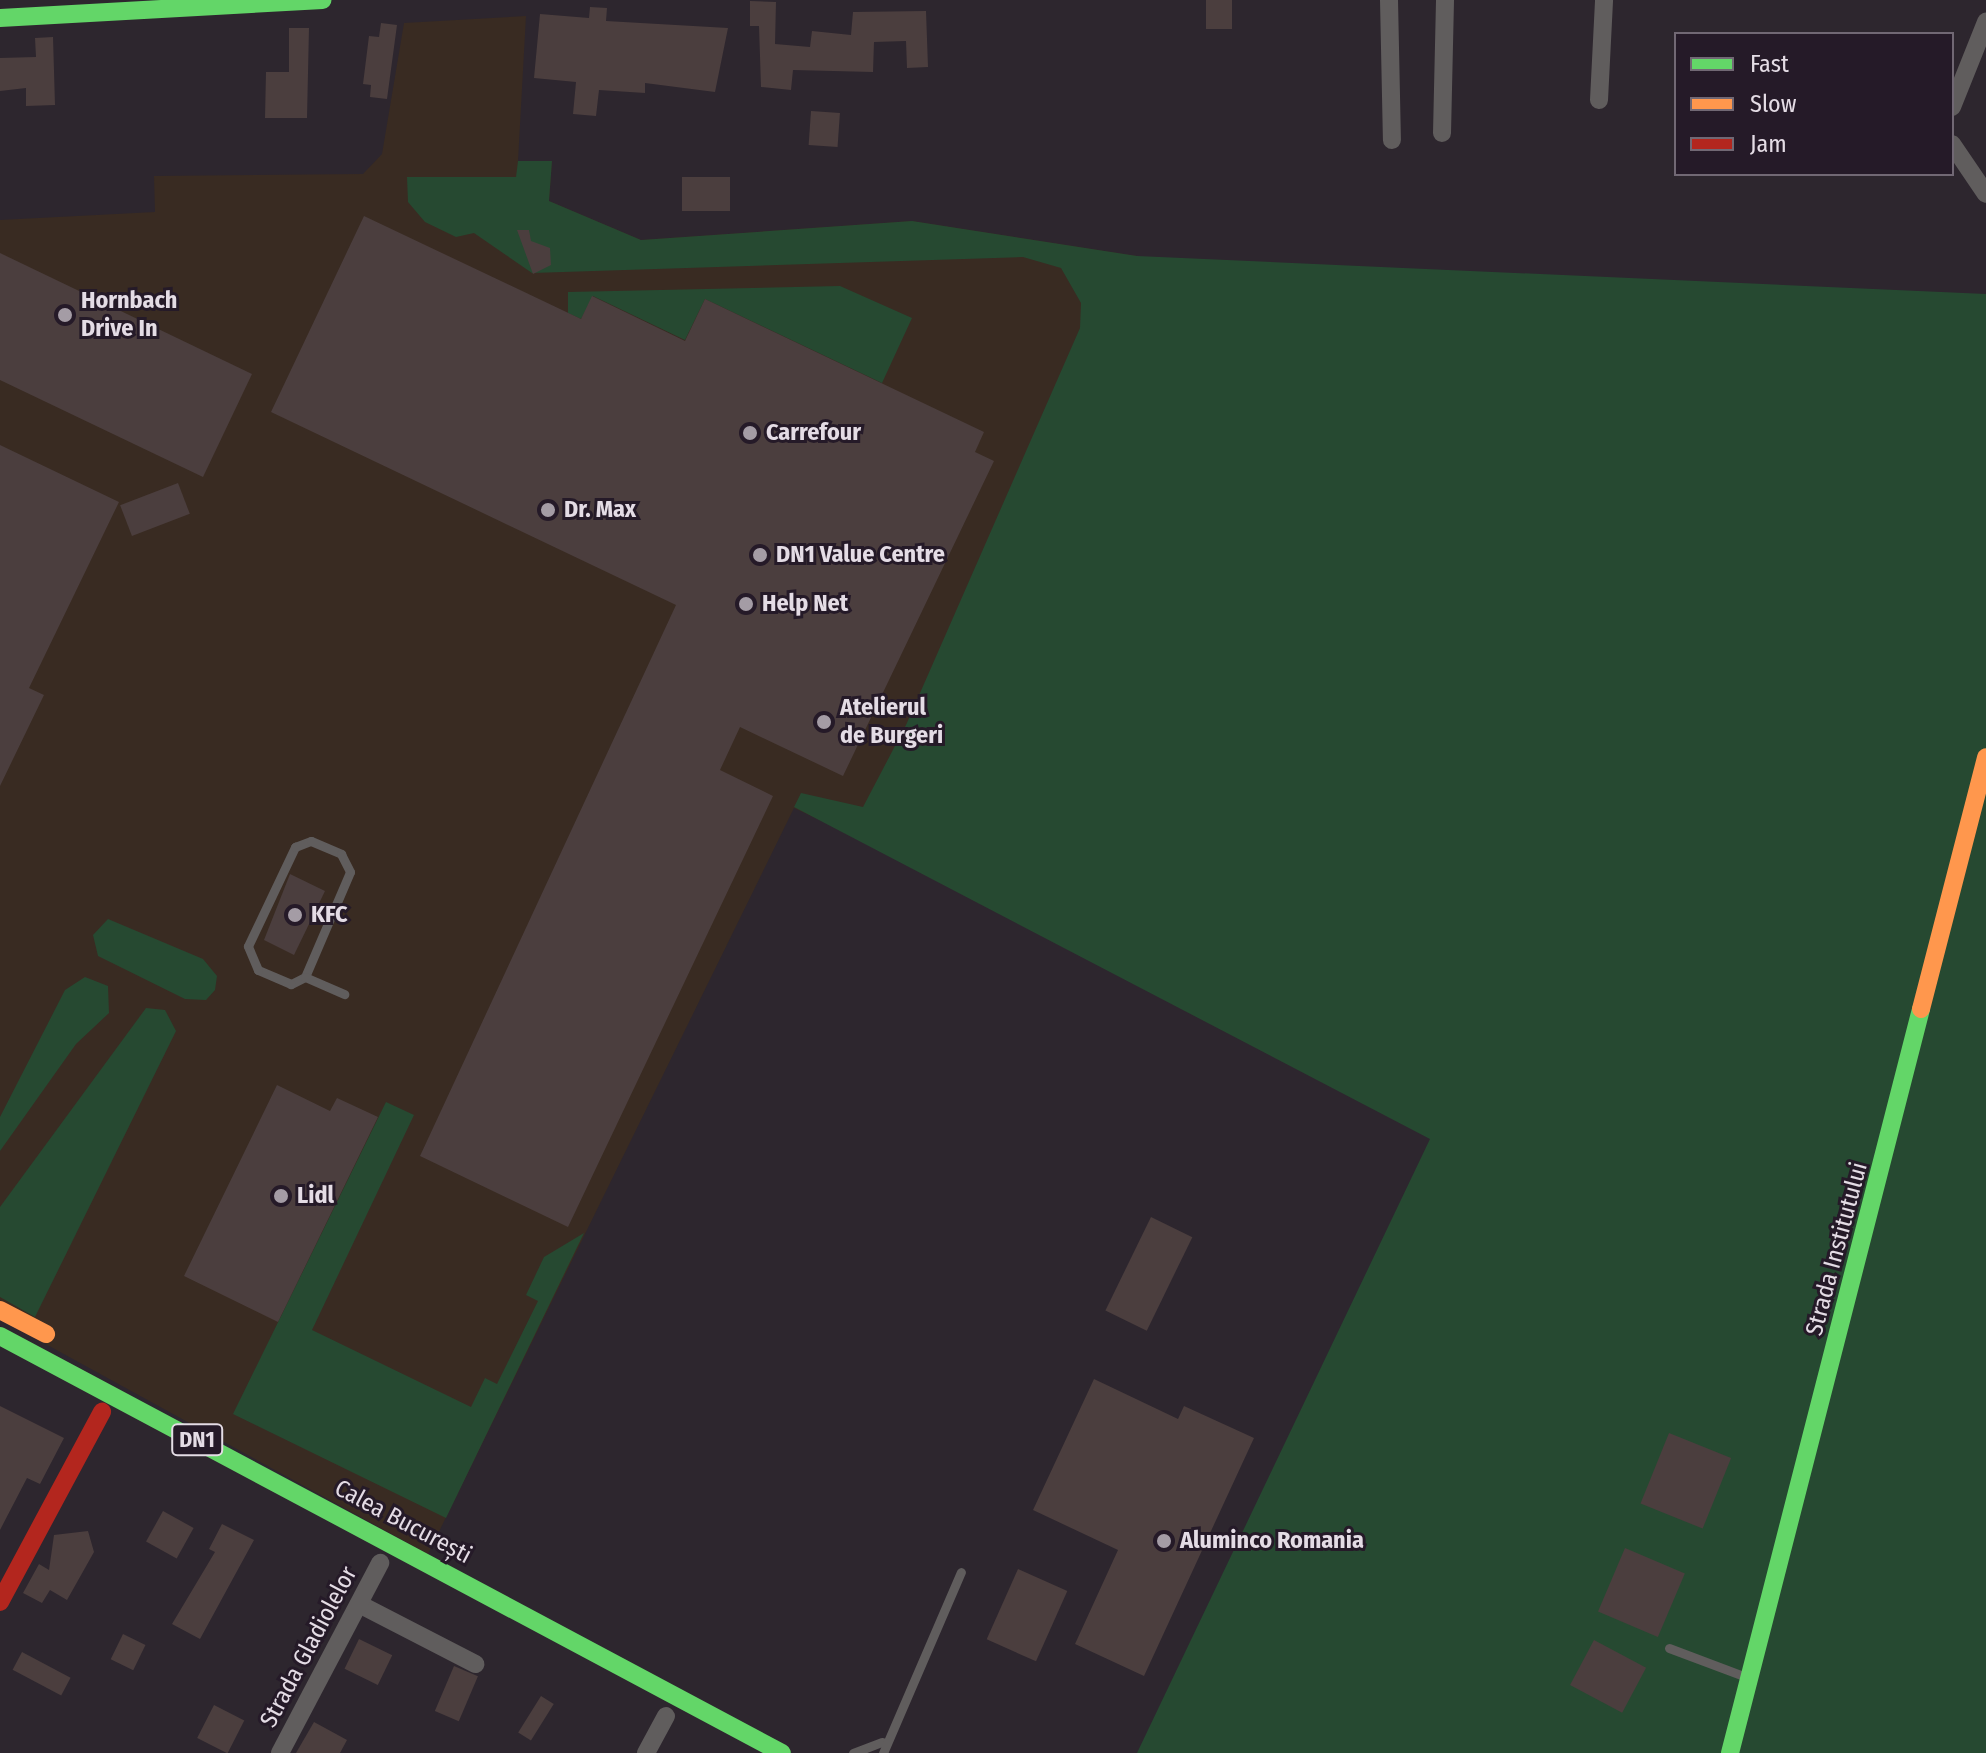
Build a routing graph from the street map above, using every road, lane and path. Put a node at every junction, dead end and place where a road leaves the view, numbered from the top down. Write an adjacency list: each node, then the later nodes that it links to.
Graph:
1 (322, 0): 5 (main road)
2 (1389, 0): 10 (street)
3 (1445, 0): 9 (street)
4 (1604, 0): 7 (street)
5 (0, 18)
6 (1986, 22): 8 (street)
7 (1599, 100)
8 (1954, 102)
9 (1442, 133)
10 (1392, 140)
11 (1954, 147): 12 (street)
12 (1986, 194)
13 (1986, 757): 30 (main road, Strada Institutului)
14 (305, 977): 14 (lane); 15 (lane)
15 (344, 994)
16 (0, 1310): 18 (main road)
17 (0, 1336): 22 (main road, Calea București / DN1)
18 (68, 1346)
19 (0, 1359): 21 (main road, Calea București / DN1)
20 (151, 1392): 22 (main road)
21 (102, 1412): 23 (main road, Calea București / DN1); 25 (main road)
22 (395, 1544): 35 (main road, Calea București / DN1)
23 (380, 1563): 26 (street, Strada Gladiolelor); 29 (main road, Calea București / DN1)
24 (961, 1572): 32 (lane)
25 (0, 1602)
26 (359, 1604): 28 (street); 33 (street, Strada Gladiolelor)
27 (1669, 1648): 30 (lane)
28 (475, 1664)
29 (584, 1672)
30 (1749, 1678): 38 (main road, Strada Institutului)
31 (666, 1716): 34 (street)
32 (882, 1742): 36 (lane); 37 (lane)
33 (280, 1753)
34 (646, 1753)
35 (782, 1753)
36 (853, 1753)
37 (883, 1753)
38 (1730, 1753)

